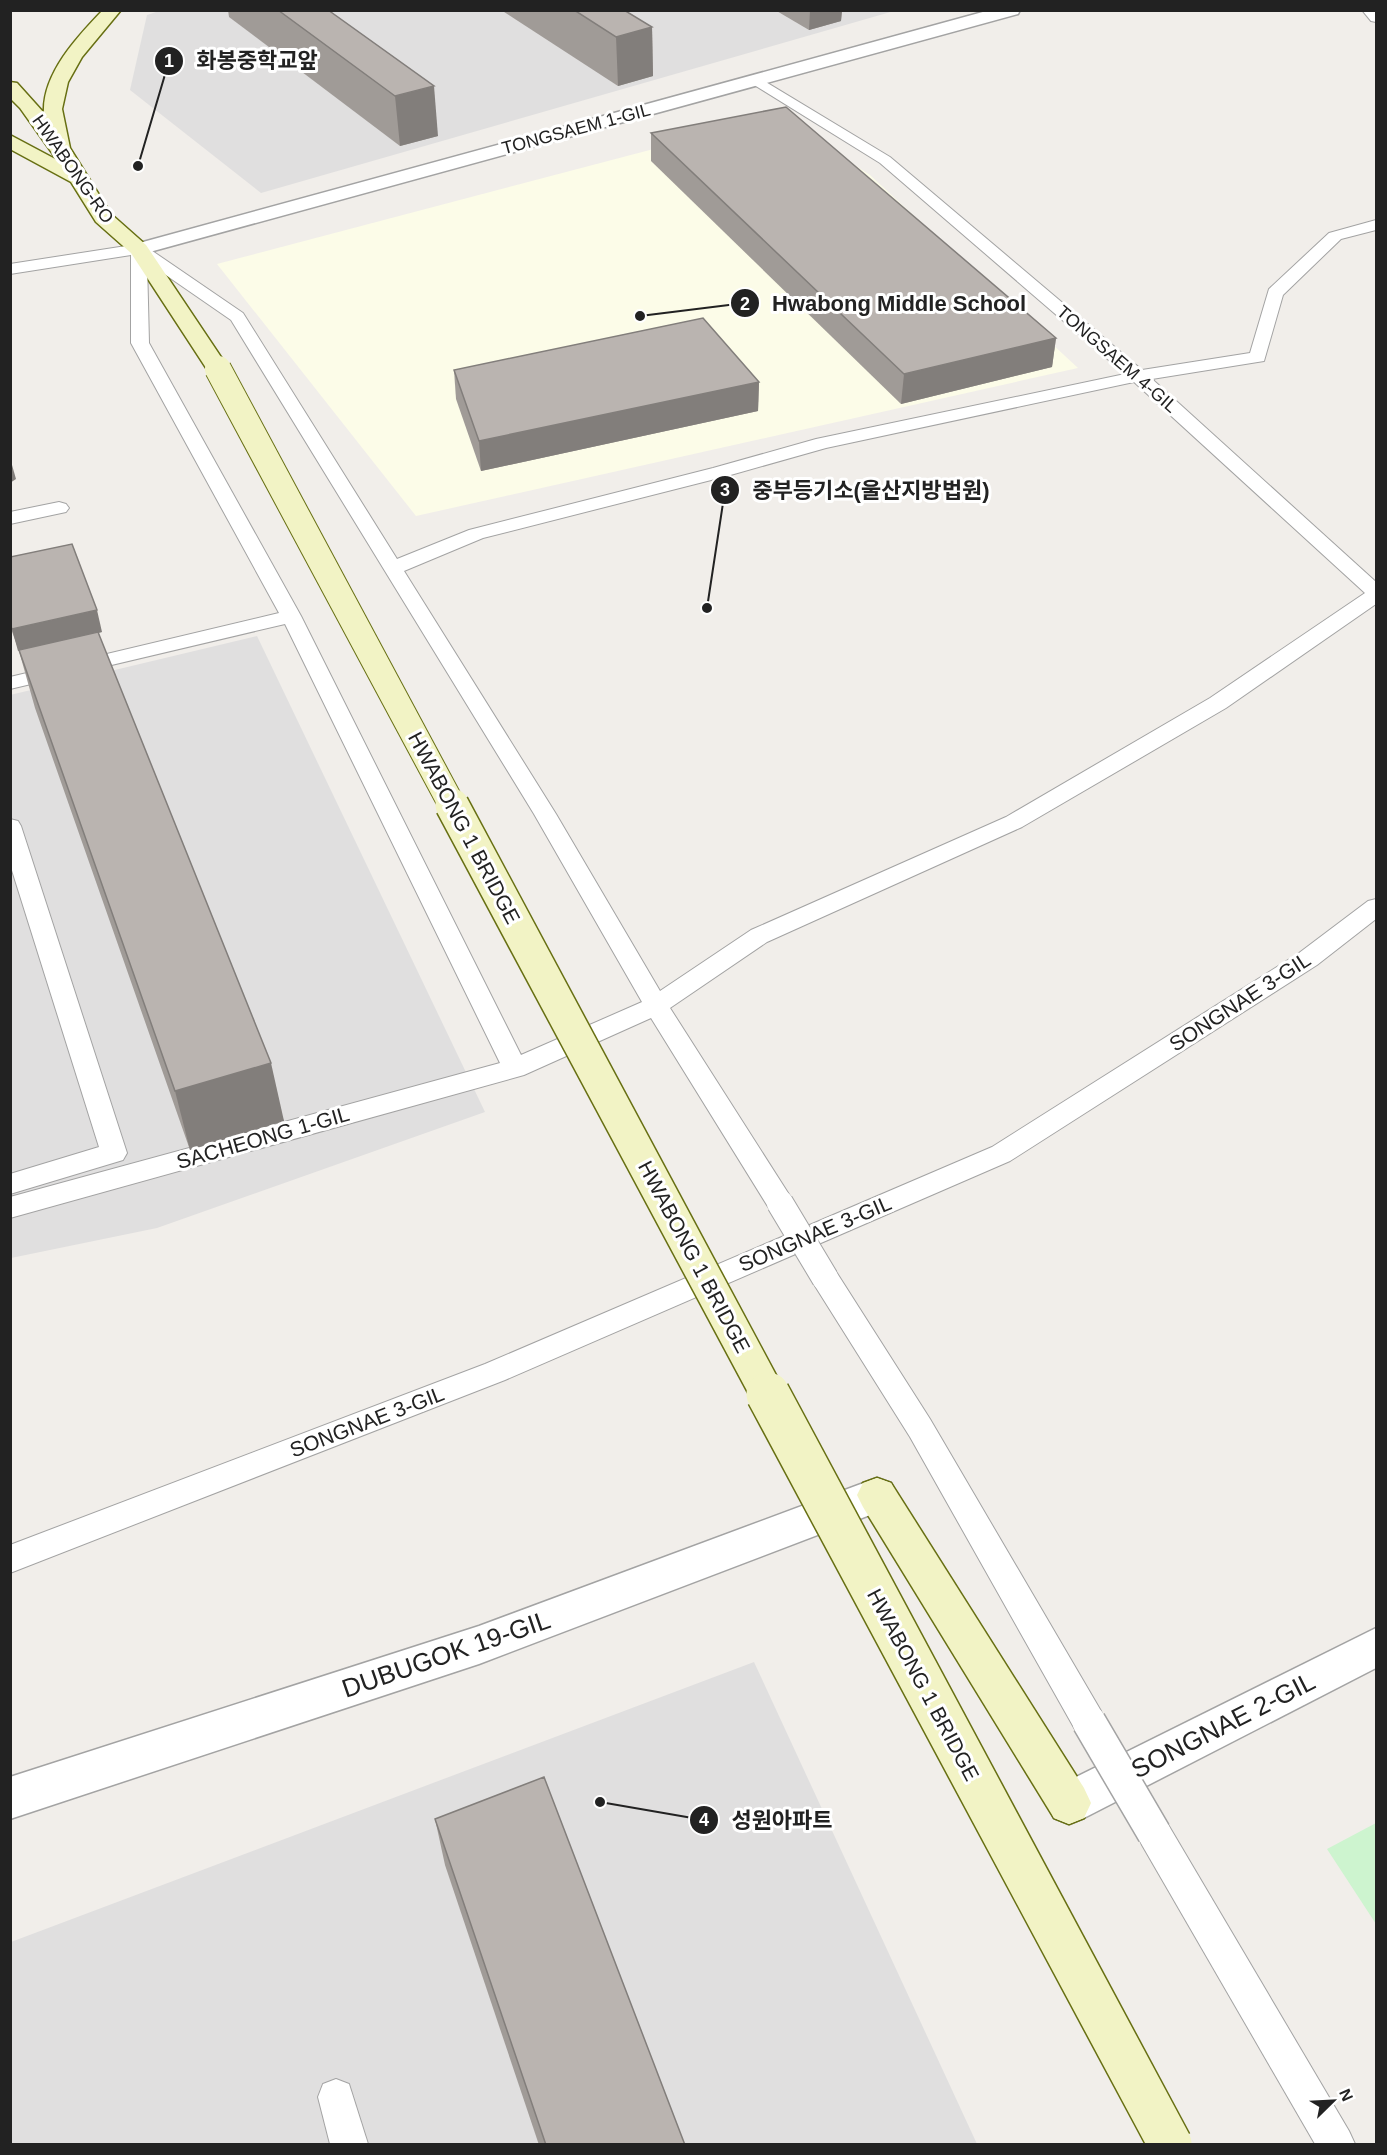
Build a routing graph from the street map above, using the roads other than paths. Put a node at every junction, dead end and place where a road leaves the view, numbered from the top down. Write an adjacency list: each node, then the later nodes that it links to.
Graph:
1 (113, 10): 8 (street)
2 (1012, 10): 5 (street, TONGSAEM 1-GIL)
3 (1368, 10): 4 (lane)
4 (1377, 18)
5 (756, 80): 11 (street, TONGSAEM 1-GIL); 14 (lane, TONGSAEM 4-GIL)
6 (10, 87): 8 (street, HWABONG-RO)
7 (10, 141): 9 (street)
8 (62, 151): 9 (street, HWABONG-RO)
9 (81, 181): 11 (street, HWABONG-RO)
10 (1377, 225): 14 (lane)
11 (139, 249): 12 (lane); 13 (street, HWABONG-RO); 17 (lane); 19 (lane)
12 (10, 269)
13 (218, 369): 33 (street, HWABONG 1 BRIDGE, bridge)
14 (1138, 376): 17 (lane); 18 (lane, TONGSAEM 4-GIL)
15 (59, 508): 16 (lane)
16 (10, 518)
17 (393, 568): 23 (lane)
18 (1377, 593): 23 (lane, SACHEONG 1-GIL)
19 (291, 616): 20 (lane); 24 (lane)
20 (10, 682)
21 (10, 826): 25 (lane)
22 (1377, 907): 27 (lane, SONGNAE 3-GIL)
23 (656, 1006): 24 (lane, SACHEONG 1-GIL); 34 (lane, bridge)
24 (515, 1068): 26 (lane, SACHEONG 1-GIL)
25 (10, 1184)
26 (10, 1208)
27 (10, 1559)
28 (1377, 1647): 30 (street, SONGNAE 2-GIL)
29 (10, 1798): 30 (street, DUBUGOK 19-GIL)
30 (1069, 1803)
31 (336, 2097): 32 (lane)
32 (349, 2145)
33 (1170, 2145)
34 (1335, 2145)

